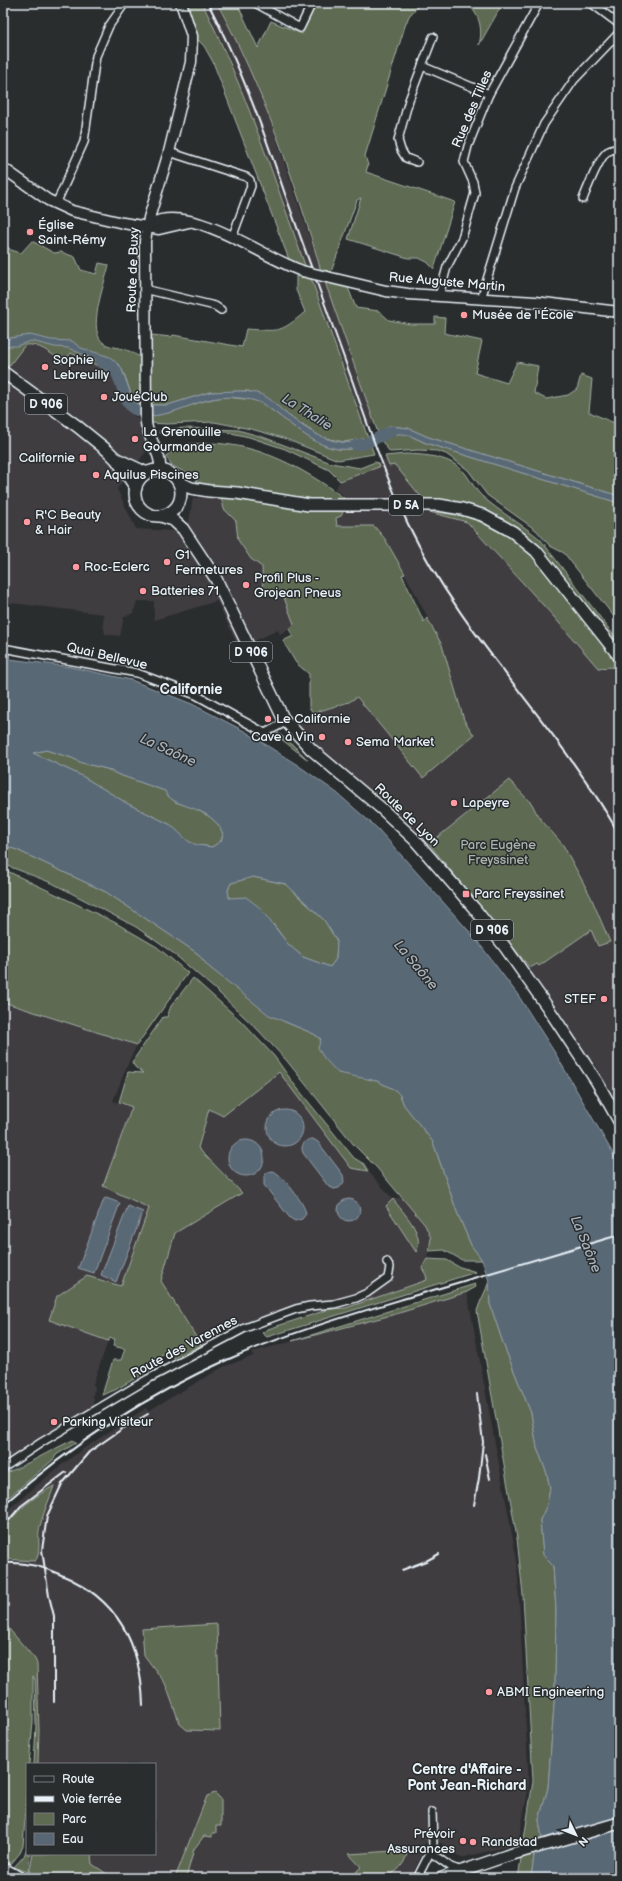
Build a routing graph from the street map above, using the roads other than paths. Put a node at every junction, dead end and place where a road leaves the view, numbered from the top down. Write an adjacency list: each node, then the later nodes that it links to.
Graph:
1 (125, 3): 17 (street)
2 (181, 3): 13 (main road, Route de Buxy)
3 (255, 3): 4 (street)
4 (312, 3)
5 (539, 3): 11 (street, Rue des Tilles)
6 (591, 3): 7 (street)
7 (619, 24)
8 (619, 32): 22 (street)
9 (433, 37): 10 (street)
10 (422, 66): 11 (street); 14 (street)
11 (489, 94): 21 (street, Rue des Tilles)
12 (619, 148): 16 (street)
13 (169, 152): 18 (main road, Route de Buxy); 19 (street)
14 (417, 162)
15 (3, 168): 17 (main road)
16 (583, 199)
17 (56, 204): 18 (main road)
18 (147, 227): 19 (main road, Rue Auguste Martin); 20 (main road, Route de Buxy)
19 (232, 238): 21 (main road, Rue Auguste Martin, bridge)
20 (144, 289): 23 (street); 27 (main road, Route de Buxy)
21 (439, 296): 22 (main road, Rue Auguste Martin)
22 (481, 299): 24 (main road, Rue Auguste Martin)
23 (221, 310)
24 (619, 312)
25 (3, 372): 26 (main road, D 906)
26 (116, 459): 28 (main road, D 906); 30 (main road, D 906)
27 (160, 470): 28 (main road); 29 (main road)
28 (147, 473): 30 (main road)
29 (179, 482): 31 (main road, D 5A); 32 (main road)
30 (136, 488): 33 (main road)
31 (209, 491): 32 (main road, D 5A); 36 (main road, D 5A)
32 (179, 504): 33 (main road); 34 (main road, Route de Lyon / D 906)
33 (161, 516): 34 (main road, Route de Lyon / D 906)
34 (183, 529): 37 (main road, Route de Lyon / D 906)
35 (3, 648): 37 (street, Quai Bellevue)
36 (619, 656)
37 (286, 722): 38 (main road, Route de Lyon / D 906)
38 (619, 1121)
39 (387, 1262): 40 (street, Route des Varennes)
40 (3, 1468)
41 (432, 1812): 43 (street)
42 (619, 1823): 45 (main road)
43 (433, 1847): 45 (street); 49 (street)
44 (3, 1868): 48 (main road)
45 (463, 1871): 50 (main road)
46 (3, 1873): 47 (main road)
47 (13, 1878)
48 (22, 1878)
49 (417, 1878)
50 (442, 1878)

